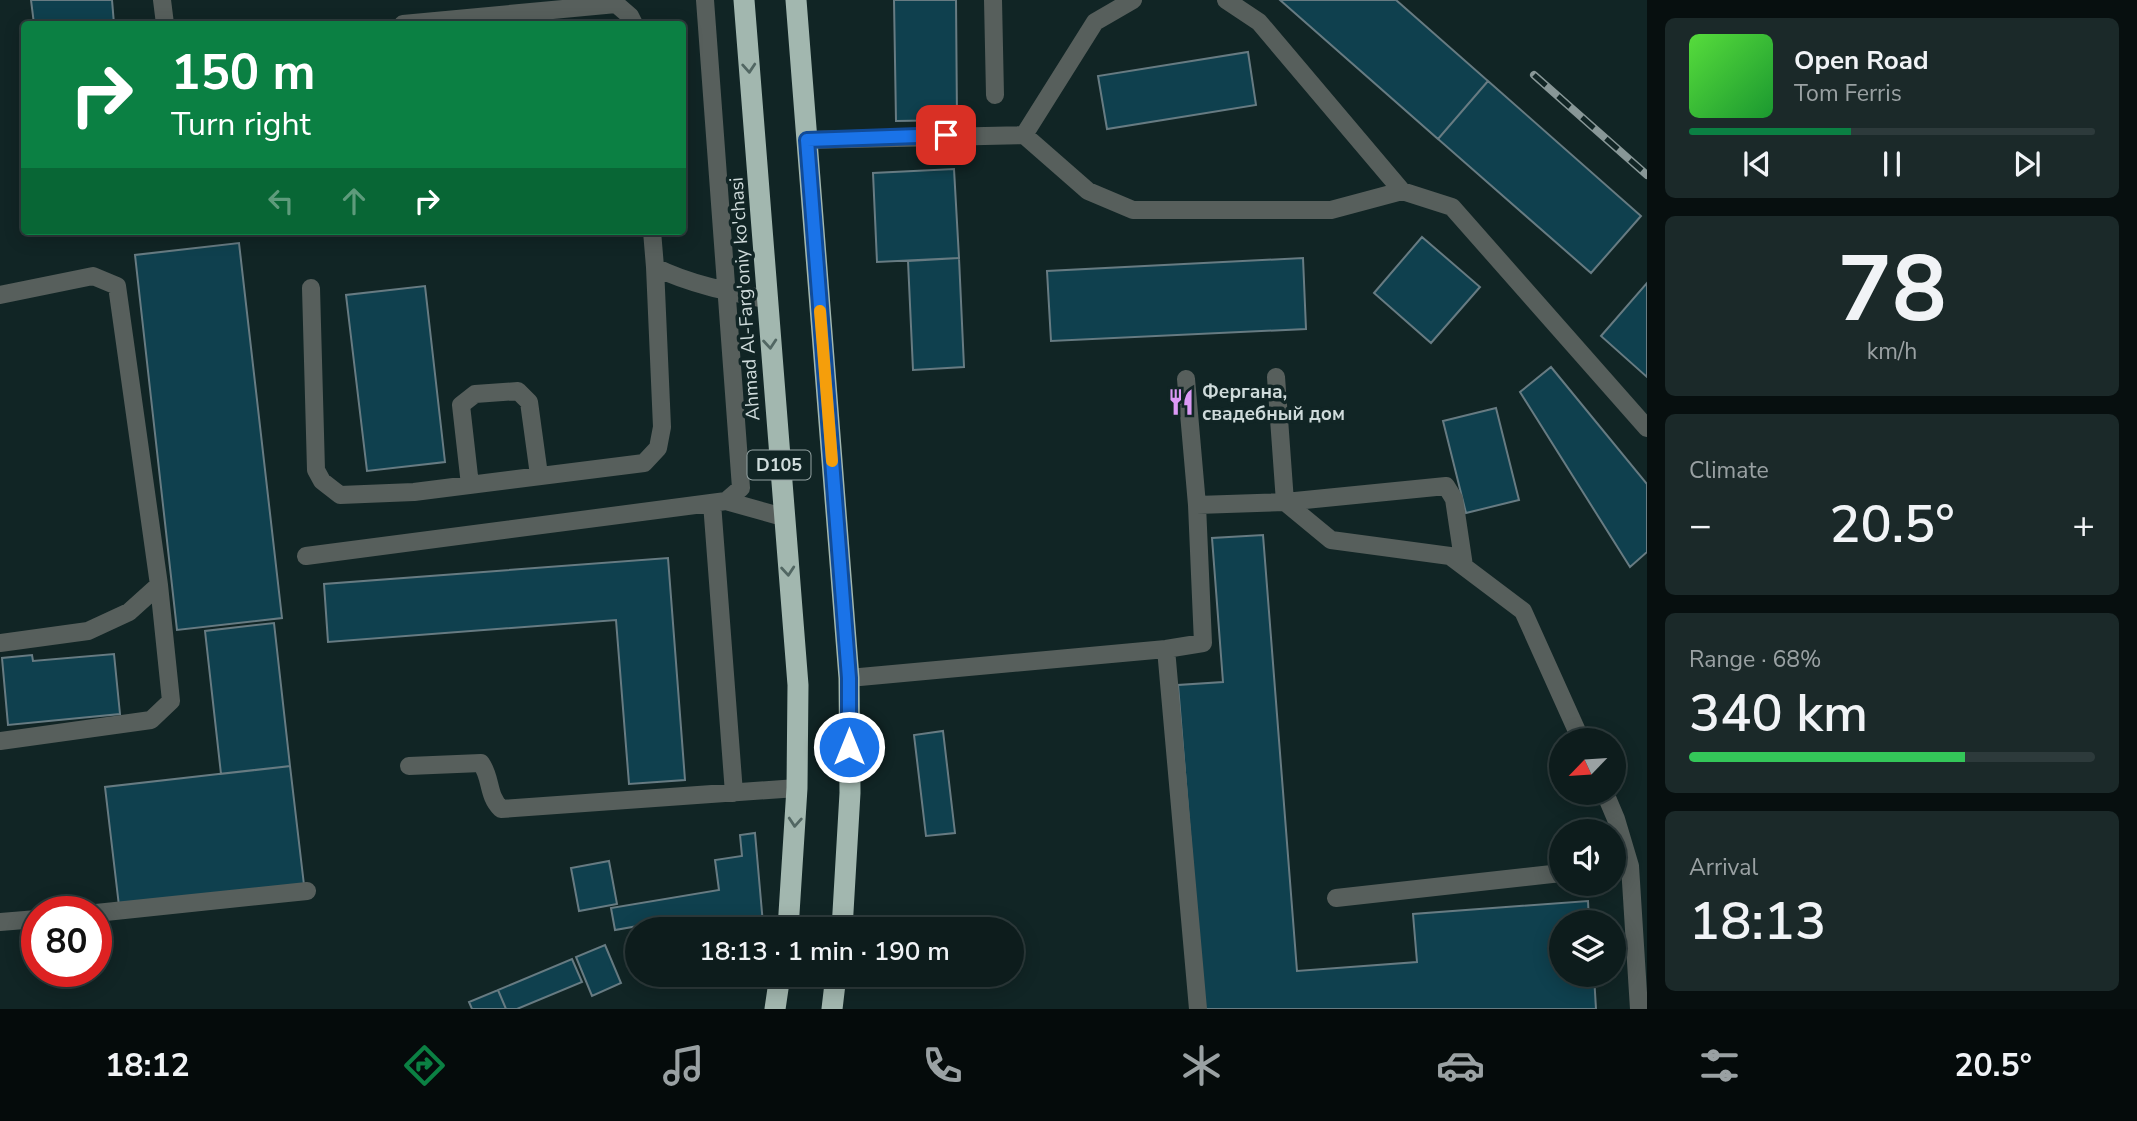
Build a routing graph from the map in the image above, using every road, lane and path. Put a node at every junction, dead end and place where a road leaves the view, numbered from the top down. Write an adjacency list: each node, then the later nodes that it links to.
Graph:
1 (162, 0): 8 (lane)
2 (705, 0): 18 (lane)
3 (744, 0): 20 (highway, Ahmad Al-Farg'oniy ko'chasi / D105, one-way to 20)
4 (796, 0): 13 (highway, D105)
5 (993, 0): 11 (lane)
6 (1133, 0): 12 (lane)
7 (1226, 0): 14 (lane)
8 (165, 21)
9 (461, 21): 10 (lane)
10 (632, 21)
11 (995, 95)
12 (1024, 135): 13 (lane); 14 (lane)
13 (807, 140): 35 (highway, D105)
14 (1402, 191): 23 (lane)
15 (652, 235): 16 (lane)
16 (655, 267): 18 (lane); 24 (lane)
17 (311, 288): 25 (lane)
18 (727, 292): 20 (lane); 26 (lane)
19 (0, 295): 32 (lane)
20 (766, 299): 29 (highway, Ahmad Al-Farg'oniy ko'chasi / D105, one-way to 29)
21 (1276, 377): 27 (lane)
22 (1186, 379): 28 (lane)
23 (1647, 428)
24 (539, 475): 25 (lane); 25 (lane)
25 (470, 485)
26 (719, 502): 29 (lane); 30 (lane); 40 (lane)
27 (1285, 502): 28 (lane); 31 (lane); 31 (lane)
28 (1198, 505): 34 (lane)
29 (783, 517): 39 (highway, Ahmad Al-Farg'oniy ko'chasi / D105, one-way to 39)
30 (306, 556)
31 (1464, 566): 36 (lane)
32 (159, 585): 33 (lane); 37 (lane)
33 (0, 643)
34 (1166, 649): 35 (lane); 54 (lane)
35 (849, 678): 47 (highway, D105)
36 (1576, 728)
37 (0, 741)
38 (409, 766): 40 (lane)
39 (797, 788): 40 (lane); 46 (highway, Ahmad Al-Farg'oniy ko'chasi / D105, one-way to 46)
40 (734, 793)
41 (1549, 874): 44 (lane)
42 (307, 891): 45 (lane)
43 (1625, 896): 55 (lane)
44 (1336, 898)
45 (112, 910)
46 (789, 917)
47 (843, 917)
48 (21, 920): 49 (lane)
49 (0, 922)
50 (778, 987): 52 (highway)
51 (835, 987): 53 (highway)
52 (775, 1009)
53 (832, 1009)
54 (1198, 1009)
55 (1639, 1009)

